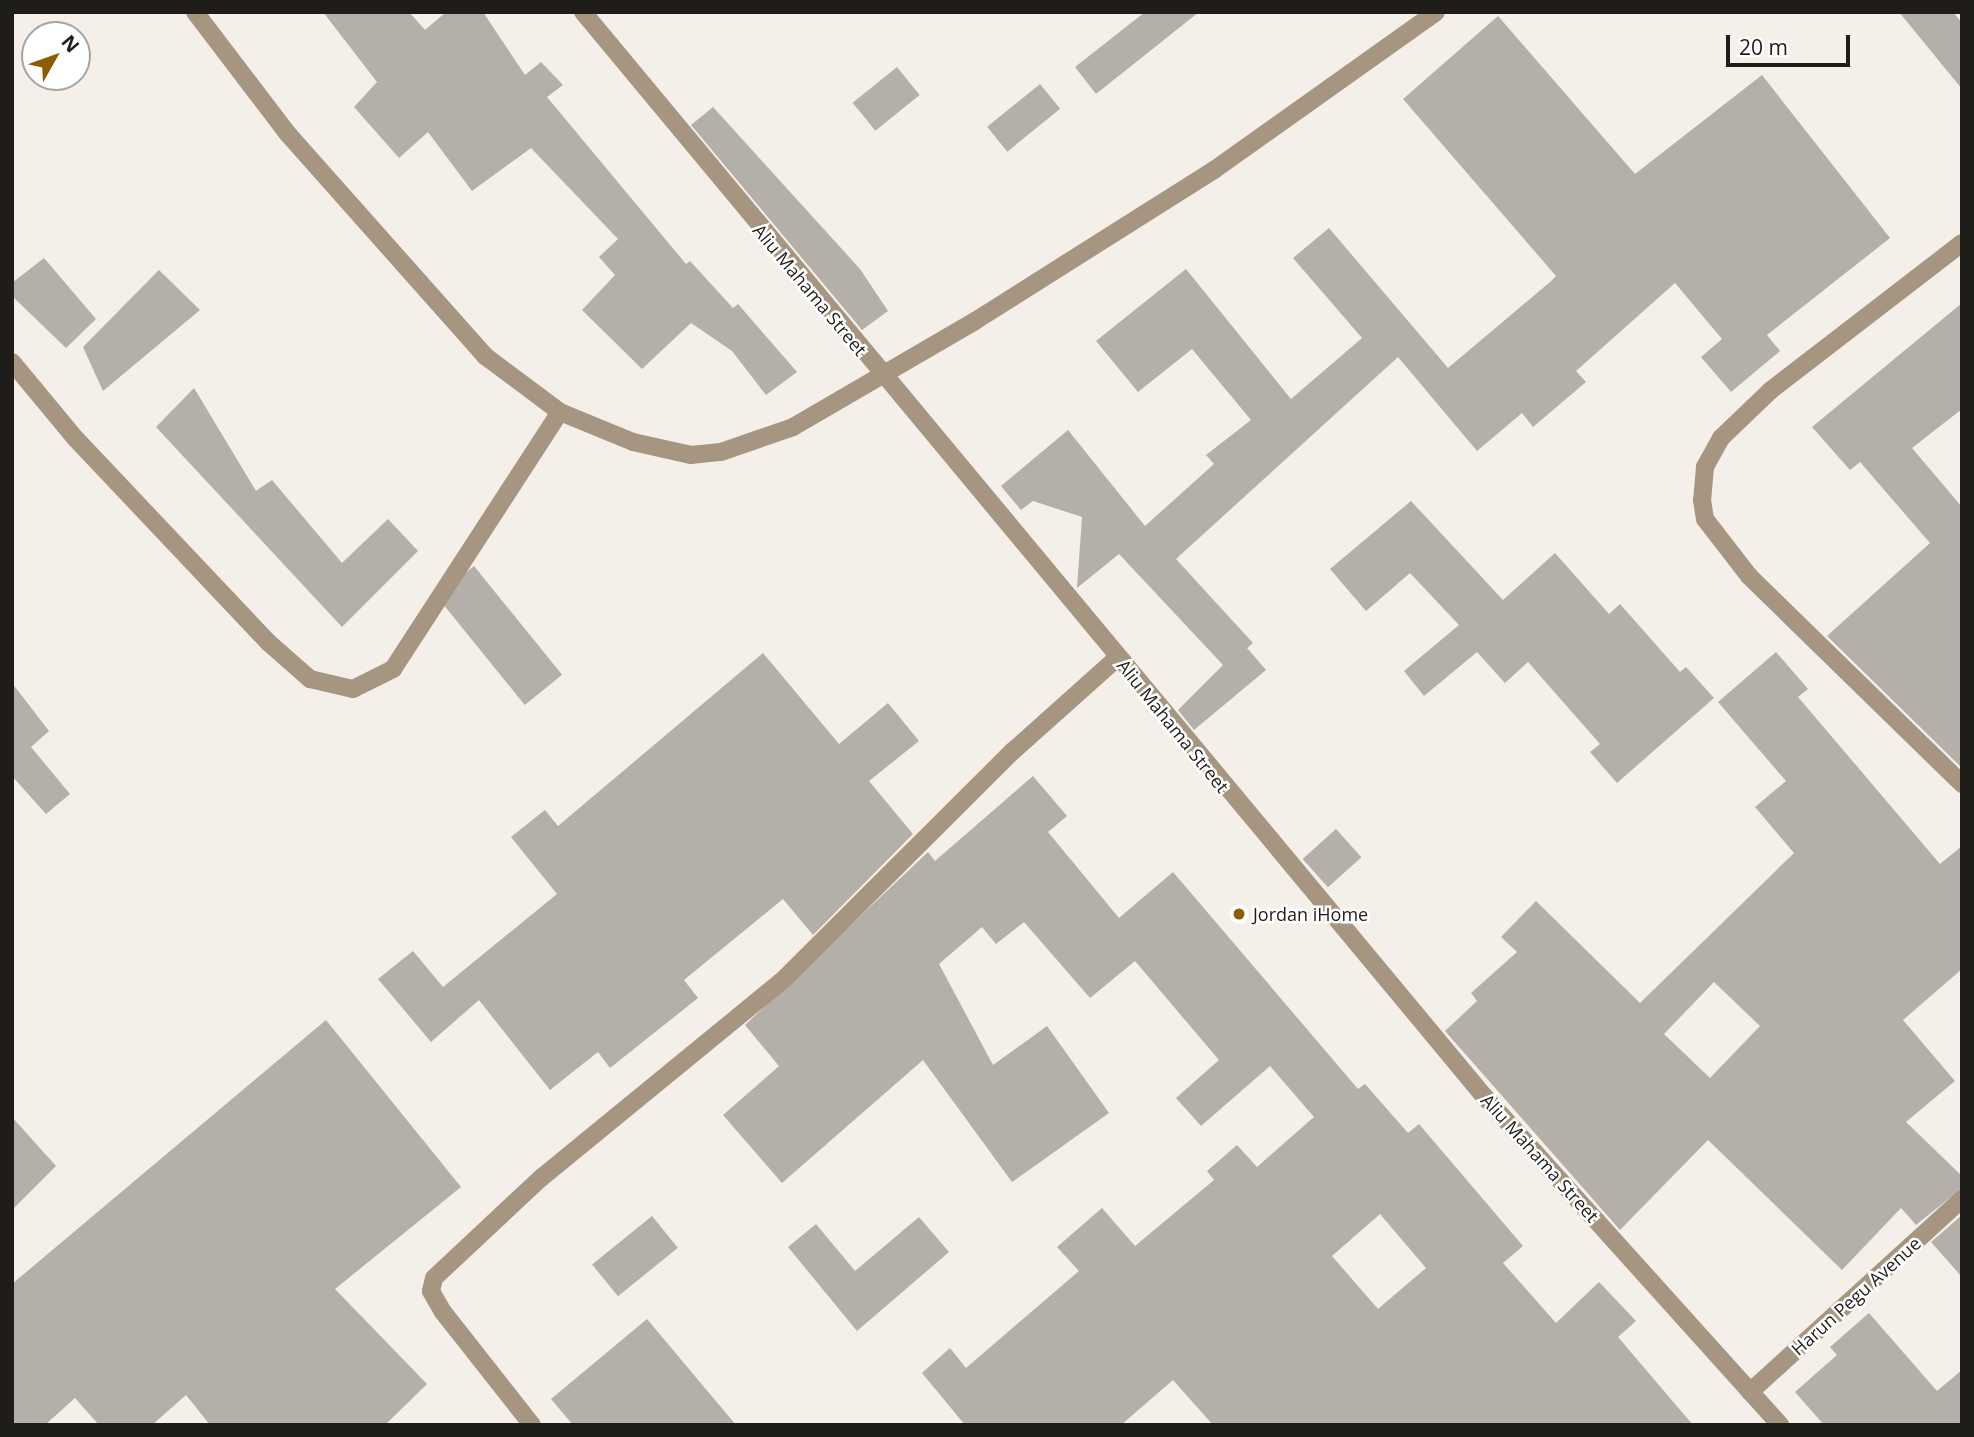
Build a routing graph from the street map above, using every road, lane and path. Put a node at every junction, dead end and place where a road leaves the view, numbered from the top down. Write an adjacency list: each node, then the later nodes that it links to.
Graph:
1 (195, 12): 7 (street)
2 (583, 12): 6 (street, Aliu Mahama Street)
3 (1436, 12): 6 (street)
4 (1962, 243): 9 (street)
5 (12, 362): 7 (street)
6 (880, 374): 7 (street); 8 (street, Aliu Mahama Street)
7 (560, 412)
8 (1117, 658): 11 (street, Aliu Mahama Street); 12 (street)
9 (1962, 784)
10 (1962, 1199): 11 (street, Harun Pegu Avenue)
11 (1750, 1392): 13 (street, Aliu Mahama Street)
12 (532, 1425)
13 (1780, 1425)

